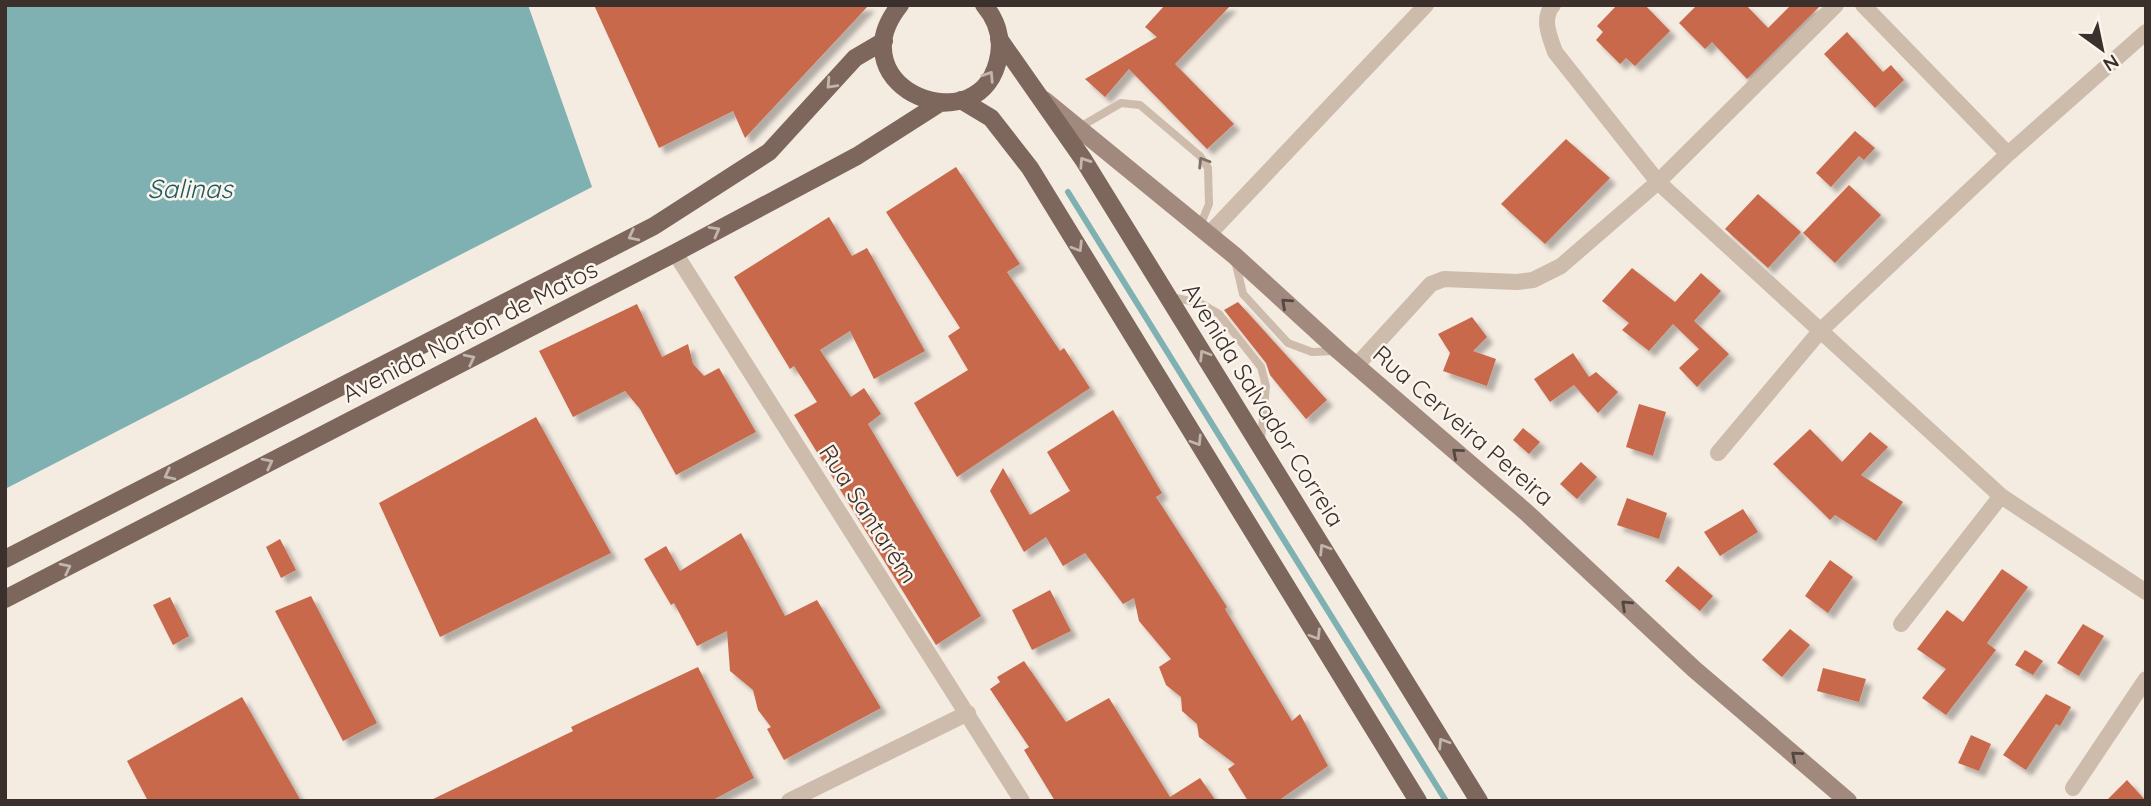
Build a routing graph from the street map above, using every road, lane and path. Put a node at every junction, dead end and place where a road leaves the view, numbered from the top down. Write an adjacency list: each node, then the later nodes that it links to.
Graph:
1 (890, 5): 9 (main road)
2 (900, 5): 9 (main road)
3 (984, 5): 10 (main road, Avenida Salvador Correia)
4 (1426, 5): 17 (street)
5 (1553, 5): 16 (street)
6 (1836, 5): 16 (street)
7 (1863, 5): 15 (street)
8 (2146, 32): 15 (street)
9 (885, 33): 13 (main road); 27 (main road, Avenida Norton de Matos, one-way to 27)
10 (999, 39): 11 (main road, Avenida Salvador Correia); 12 (main road, one-way to 10)
11 (1040, 97): 14 (main road, Rua Cerveira Pereira); 20 (main road, Avenida Salvador Correia, one-way to 11)
12 (961, 100): 13 (main road); 37 (main road, one-way to 37)
13 (940, 103): 18 (main road, Avenida Norton de Matos, one-way to 13)
14 (1080, 127): 17 (main road, Rua Cerveira Pereira); 17 (lane, one-way to 14)
15 (2008, 154): 21 (street)
16 (1658, 182): 21 (street); 23 (street)
17 (1204, 230): 19 (main road, Rua Cerveira Pereira)
18 (675, 253): 29 (main road, Avenida Norton de Matos, one-way to 18); 32 (street, Rua Santarém)
19 (1235, 256): 22 (main road, Rua Cerveira Pereira, one-way to 19); 22 (lane)
20 (1168, 297): 24 (main road, Avenida Salvador Correia, one-way to 20); 24 (lane)
21 (1821, 330): 25 (street); 26 (street)
22 (1339, 351): 23 (main road, Rua Cerveira Pereira)
23 (1356, 366): 39 (main road, Rua Cerveira Pereira, one-way to 23)
24 (1261, 447): 38 (main road, Avenida Salvador Correia, one-way to 24)
25 (1718, 453)
26 (2001, 496): 28 (street); 30 (street)
27 (5, 559)
28 (2146, 592)
29 (5, 599)
30 (1901, 624)
31 (2146, 679): 33 (street)
32 (968, 713): 34 (street); 36 (street, Rua Santarém)
33 (2073, 788)
34 (814, 795): 35 (street)
35 (789, 801)
36 (1022, 801)
37 (1418, 801)
38 (1479, 801)
39 (1848, 801)

